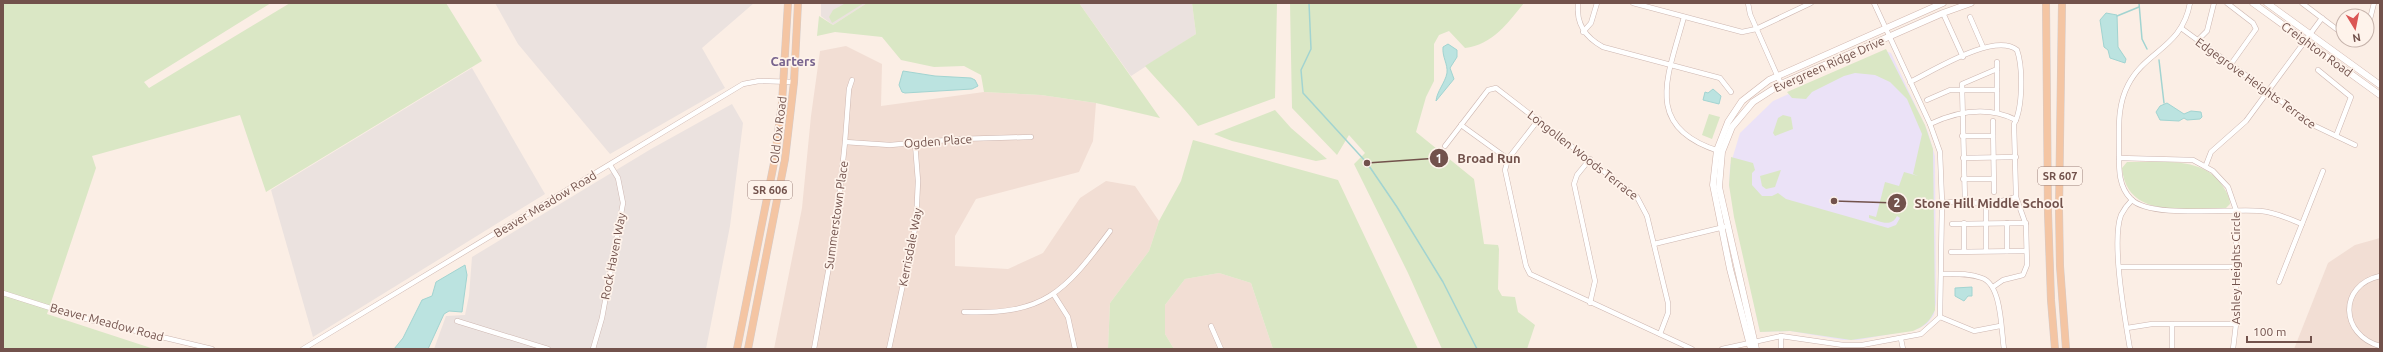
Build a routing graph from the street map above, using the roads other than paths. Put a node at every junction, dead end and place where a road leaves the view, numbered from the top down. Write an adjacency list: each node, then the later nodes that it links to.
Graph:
1 (788, 3): 41 (main road, Old Ox Road / SR 606)
2 (798, 3): 42 (main road, Old Ox Road / SR 606)
3 (1578, 3): 27 (street)
4 (1597, 3): 27 (street)
5 (1633, 3): 20 (street)
6 (1748, 3): 25 (street)
7 (1811, 3): 25 (street)
8 (1874, 3): 26 (street)
9 (1944, 3): 26 (street, Evergreen Ridge Drive)
10 (1971, 3): 19 (street, Evergreen Ridge Drive)
11 (2046, 3): 139 (main road, SR 607)
12 (2062, 3): 140 (main road, SR 607)
13 (2190, 3): 23 (street)
14 (2214, 3): 30 (street)
15 (2227, 3): 36 (street)
16 (2253, 3): 31 (street, Creighton Road)
17 (2267, 3): 28 (street, Creighton Road)
18 (2302, 3): 22 (street)
19 (1943, 13): 29 (street, Evergreen Ridge Drive); 33 (street)
20 (1684, 17): 25 (street); 35 (street)
21 (1970, 17): 32 (street)
22 (2322, 18): 24 (street); 28 (street)
23 (2181, 28): 30 (street, Edgegrove Heights Terrace); 71 (street)
24 (2335, 28)
25 (1756, 29): 39 (street)
26 (1886, 29): 29 (street); 39 (street, Evergreen Ridge Drive)
27 (1583, 32): 35 (street)
28 (2310, 34): 31 (street); 45 (street, Creighton Road)
29 (1889, 36): 43 (street); 44 (street, Evergreen Ridge Drive)
30 (2198, 40): 36 (street, Edgegrove Heights Terrace)
31 (2305, 40): 48 (street); 50 (street, Creighton Road)
32 (1983, 47): 33 (street); 55 (street)
33 (1963, 57): 43 (street)
34 (1998, 62): 37 (street)
35 (1671, 64): 49 (street); 67 (street)
36 (2231, 64): 48 (street, Edgegrove Heights Terrace)
37 (1997, 69): 46 (street); 47 (street)
38 (2318, 70): 61 (street)
39 (1778, 76): 44 (street); 67 (street, Evergreen Ridge Drive)
40 (852, 80): 63 (street, Summerstown Place)
41 (783, 82): 42 (street, Beaver Meadow Road); 74 (street, Beaver Meadow Road); 127 (main road, Old Ox Road / SR 606)
42 (794, 82): 128 (main road, Old Ox Road / SR 606)
43 (1910, 82): 57 (street)
44 (1781, 84): 67 (street, Evergreen Ridge Drive)
45 (2380, 85)
46 (1962, 90): 47 (street); 51 (street); 52 (street)
47 (1997, 90): 53 (street)
48 (2268, 91): 61 (street, Edgegrove Heights Terrace); 75 (street)
49 (1731, 92)
50 (2380, 95)
51 (1927, 100)
52 (1962, 112): 53 (street); 57 (street); 59 (street)
53 (1997, 112): 55 (street)
54 (1538, 119): 58 (street, Longollen Woods Terrace); 72 (street); 73 (street, Longollen Woods Terrace)
55 (2016, 120): 69 (street)
56 (1993, 121): 60 (street)
57 (1930, 124): 82 (street)
58 (1461, 125): 66 (street, Longollen Woods Terrace); 72 (street)
59 (1962, 136): 60 (street); 70 (street)
60 (1993, 136): 68 (street)
61 (2336, 136): 65 (street, Edgegrove Heights Terrace)
62 (1031, 137): 64 (street, Ogden Place)
63 (845, 142): 64 (street, Ogden Place); 129 (street, Summerstown Place)
64 (915, 143): 130 (street, Kerrisdale Way)
65 (2355, 145)
66 (1445, 146)
67 (1719, 151): 92 (street, Evergreen Ridge Drive)
68 (1994, 157): 69 (street); 70 (street); 78 (street)
69 (2016, 157): 80 (street)
70 (1963, 158): 77 (street)
71 (2119, 158): 75 (street); 81 (street)
72 (1508, 159): 108 (street)
73 (1590, 159): 94 (street, Longollen Woods Terrace); 108 (street)
74 (610, 165): 124 (street, Beaver Meadow Road); 126 (street, Rock Haven Way)
75 (2206, 165): 85 (street, Ashley Heights Circle)
76 (2324, 171): 91 (street)
77 (1963, 179): 78 (street); 83 (street)
78 (1993, 179): 79 (street)
79 (1994, 192)
80 (2016, 197): 84 (street); 89 (street)
81 (2132, 200): 85 (street); 100 (street)
82 (1942, 202): 83 (street); 102 (street)
83 (1965, 202): 84 (street)
84 (1986, 202): 87 (street)
85 (2236, 210): 91 (street); 101 (street, Ashley Heights Circle)
86 (1964, 223): 87 (street); 90 (street); 95 (street)
87 (1986, 223): 88 (street); 96 (street)
88 (2007, 223): 89 (street); 97 (street)
89 (2026, 223): 98 (street)
90 (1952, 224)
91 (2302, 224): 104 (street)
92 (1724, 227): 94 (street); 120 (street, Evergreen Ridge Drive)
93 (1110, 232): 107 (street)
94 (1654, 244): 117 (street, Longollen Woods Terrace)
95 (1964, 251): 96 (street); 99 (street)
96 (1986, 251): 97 (street)
97 (2007, 251): 98 (street)
98 (2026, 251): 105 (street)
99 (1951, 252)
100 (2119, 267): 101 (street); 116 (street)
101 (2236, 268): 113 (street, Ashley Heights Circle)
102 (1942, 274): 105 (street); 110 (street)
103 (2380, 276): 121 (street)
104 (2279, 282)
105 (1994, 287): 115 (street)
106 (3, 293): 123 (street, Beaver Meadow Road)
107 (1054, 295): 109 (street); 131 (street)
108 (1590, 303): 117 (street)
109 (964, 312)
110 (1940, 317): 115 (street); 119 (street)
111 (457, 321): 125 (street)
112 (2172, 324): 113 (street); 116 (street); 142 (street)
113 (2236, 324): 143 (street, Ashley Heights Circle)
114 (1211, 326): 132 (street)
115 (2000, 326): 138 (street)
116 (2127, 328): 141 (street)
117 (1660, 334): 133 (street)
118 (1781, 336): 119 (street); 120 (street); 136 (street)
119 (1901, 339): 137 (street)
120 (1752, 344): 134 (street); 135 (street, Evergreen Ridge Drive)
121 (2370, 346): 122 (street)
122 (2380, 346)
123 (212, 349)
124 (303, 349)
125 (548, 349)
126 (593, 349)
127 (737, 349)
128 (748, 349)
129 (814, 349)
130 (889, 349)
131 (1075, 349)
132 (1221, 349)
133 (1692, 349)
134 (1722, 349)
135 (1756, 349)
136 (1781, 349)
137 (1903, 349)
138 (2004, 349)
139 (2055, 349)
140 (2066, 349)
141 (2130, 349)
142 (2172, 349)
143 (2233, 349)

